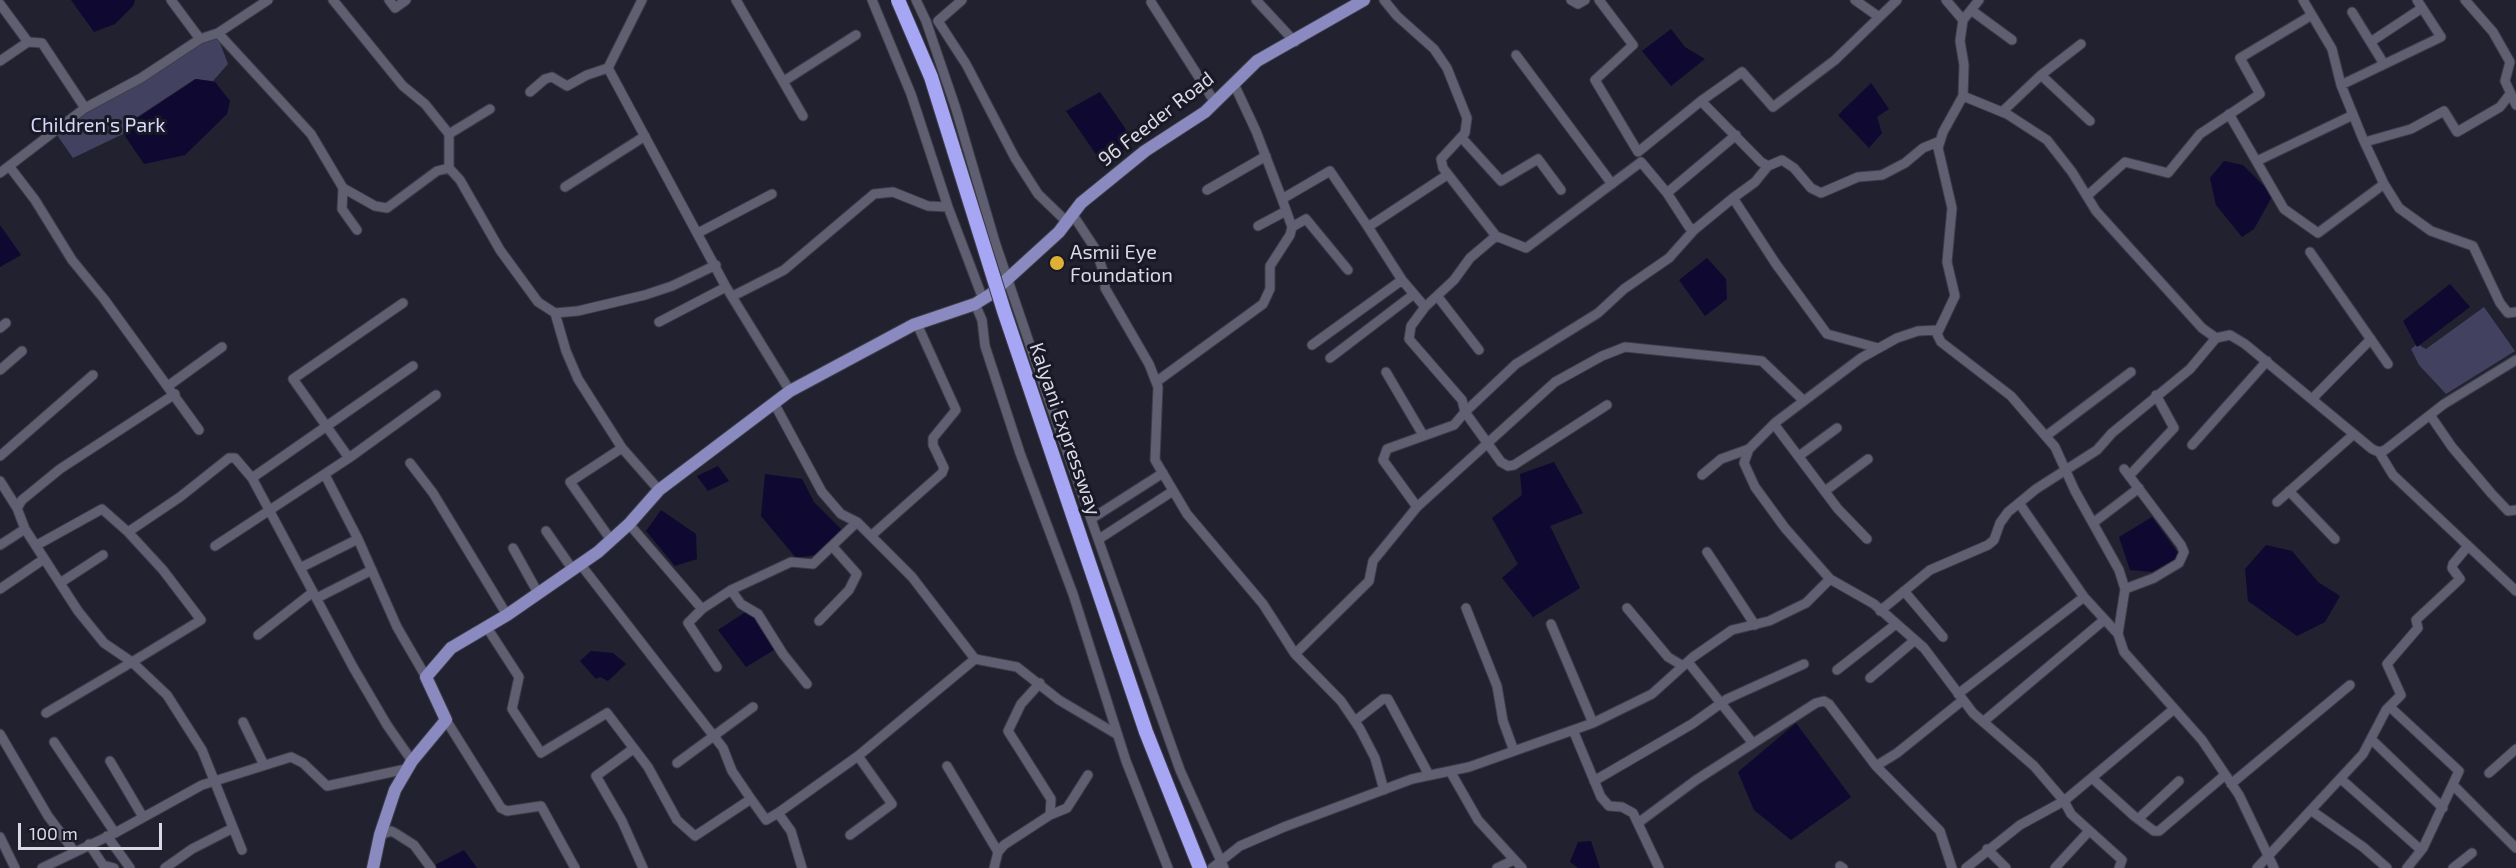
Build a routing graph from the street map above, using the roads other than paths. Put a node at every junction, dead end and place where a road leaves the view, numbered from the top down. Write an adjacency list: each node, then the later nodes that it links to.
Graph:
1 (171, 0): 34 (street)
2 (268, 0): 32 (street)
3 (333, 0): 62 (street)
4 (389, 0): 5 (street)
5 (406, 0)
6 (642, 0): 44 (street)
7 (736, 0): 46 (street)
8 (872, 0): 86 (street)
9 (898, 0): 315 (highway, Kalyani Expressway, bridge)
10 (916, 0): 99 (street)
11 (962, 0): 88 (street)
12 (1256, 0): 38 (street)
13 (1364, 0): 38 (main road, 96 Feeder Road)
14 (1384, 0): 65 (street)
15 (1571, 0): 16 (street)
16 (1585, 0)
17 (1599, 0): 53 (street)
18 (1855, 0): 30 (street)
19 (1897, 0): 30 (street)
20 (1946, 0): 31 (street)
21 (1979, 0): 27 (street)
22 (2303, 0): 29 (street)
23 (2465, 0): 41 (street)
24 (1151, 3): 52 (street)
25 (0, 4): 37 (street)
26 (2420, 4): 36 (street); 43 (street)
27 (1971, 10): 31 (street); 35 (street)
28 (2352, 12): 36 (street)
29 (2312, 15): 48 (street); 58 (street)
30 (1879, 17): 53 (street)
31 (1963, 20): 51 (street)
32 (218, 33): 34 (street); 78 (street)
33 (856, 35): 46 (street)
34 (200, 39): 55 (street)
35 (2012, 40)
36 (2372, 41): 43 (street)
37 (28, 42): 42 (street); 55 (street)
38 (1295, 42): 47 (main road, 96 Feeder Road)
39 (2081, 44): 45 (street)
40 (1516, 55): 75 (street)
41 (2513, 60): 50 (street)
42 (0, 61)
43 (2384, 64): 48 (street)
44 (608, 68): 49 (street); 64 (street)
45 (2041, 75): 57 (street); 61 (street)
46 (784, 81): 60 (street)
47 (1234, 84): 52 (main road, 96 Feeder Road); 68 (street)
48 (2341, 85): 59 (street)
49 (530, 92)
50 (2510, 94): 54 (street); 67 (street)
51 (1963, 96): 57 (street); 66 (street)
52 (1214, 101): 88 (main road, 96 Feeder Road)
53 (1701, 101): 63 (street)
54 (2516, 105)
55 (85, 108): 70 (street)
56 (490, 109): 62 (street)
57 (2002, 112): 83 (street)
58 (2229, 114): 69 (street); 83 (street)
59 (2353, 115): 67 (street); 69 (street)
60 (803, 116)
61 (2090, 121)
62 (449, 134): 72 (street)
63 (1736, 135): 71 (street); 81 (street)
64 (645, 136): 77 (street); 94 (street)
65 (1461, 137): 74 (street); 80 (street)
66 (1940, 141): 71 (street); 112 (street)
67 (2365, 142): 76 (street)
68 (1266, 156): 79 (street); 85 (street)
69 (2257, 161): 76 (street)
70 (9, 166): 73 (street); 130 (street)
71 (1768, 166): 84 (street)
72 (449, 168): 78 (street); 109 (street)
73 (0, 173)
74 (1447, 175): 91 (street); 95 (street)
75 (1612, 184): 81 (street); 95 (street)
76 (2384, 184): 108 (street)
77 (565, 187)
78 (343, 188): 92 (street)
79 (1207, 190)
80 (1561, 190)
81 (1667, 193): 93 (street)
82 (772, 194): 94 (street)
83 (2087, 196): 113 (street)
84 (1733, 198): 93 (street); 117 (street)
85 (1282, 200): 87 (street); 91 (street)
86 (948, 207): 103 (street); 105 (street)
87 (1287, 211): 89 (street); 90 (street)
88 (1070, 219): 99 (main road, 96 Feeder Road); 129 (street)
89 (1258, 226)
90 (1292, 227): 98 (street); 129 (street)
91 (1368, 227): 100 (street)
92 (357, 230)
93 (1694, 230): 138 (street)
94 (698, 233): 97 (street)
95 (1496, 236): 104 (street)
96 (2310, 252): 114 (street)
97 (716, 265): 101 (street); 109 (street)
98 (1348, 270)
99 (1008, 280): 105 (main road, 96 Feeder Road); 174 (street)
100 (1401, 280): 102 (street); 115 (street)
101 (726, 286): 103 (street); 110 (street)
102 (1414, 294): 107 (street); 120 (street)
103 (733, 296): 131 (street)
104 (1438, 297): 107 (street); 118 (street)
105 (983, 299): 111 (main road); 249 (street)
106 (404, 303): 141 (street)
107 (1425, 307): 138 (street)
108 (2516, 312)
109 (555, 313): 149 (street)
110 (659, 322)
111 (918, 324): 131 (main road); 181 (street)
112 (1938, 330): 117 (street); 146 (street)
113 (2216, 338): 122 (street); 133 (street)
114 (2371, 339): 123 (street); 134 (street)
115 (1312, 345)
116 (222, 346): 130 (street)
117 (1878, 348): 135 (street)
118 (1479, 350)
119 (22, 351): 125 (street)
120 (1330, 358)
121 (2516, 360): 139 (street)
122 (2267, 361): 134 (street); 148 (street)
123 (2388, 364)
124 (413, 366): 141 (street)
125 (0, 370)
126 (1386, 372): 145 (street)
127 (2131, 372): 146 (street)
128 (93, 375): 152 (street)
129 (1156, 382): 158 (street)
130 (171, 390): 143 (street); 172 (street)
131 (790, 391): 136 (main road)
132 (436, 395): 154 (street)
133 (2157, 395): 157 (street); 163 (street)
134 (2312, 399): 144 (street)
135 (1804, 401): 140 (street); 147 (street)
136 (774, 403): 164 (main road); 175 (street)
137 (1607, 405): 147 (street)
138 (1465, 412): 145 (street); 147 (street)
139 (2430, 415): 151 (street); 173 (street)
140 (1774, 424): 150 (street); 153 (street)
141 (328, 426): 154 (street); 161 (street)
142 (1837, 428): 153 (street)
143 (199, 430)
144 (2354, 434): 151 (street); 167 (street)
145 (1422, 435): 171 (street)
146 (2046, 436): 157 (street)
147 (1487, 441): 171 (street)
148 (2192, 444)
149 (622, 448): 164 (street); 186 (street)
150 (1749, 449): 160 (street); 199 (street)
151 (2379, 452): 191 (street)
152 (0, 456)
153 (1799, 456): 166 (street)
154 (349, 458): 159 (street)
155 (1869, 459): 166 (street)
156 (410, 463): 213 (street)
157 (2066, 472): 169 (street); 176 (street)
158 (1163, 473): 165 (street); 174 (street)
159 (325, 475): 170 (street); 182 (street)
160 (1702, 475)
161 (252, 478): 170 (street); 180 (street)
162 (0, 481): 172 (street)
163 (2139, 489): 176 (street); 202 (street)
164 (659, 490): 177 (main road)
165 (1173, 491): 183 (street); 224 (street)
166 (1825, 491): 184 (street)
167 (2289, 491): 168 (street); 185 (street)
168 (2277, 502)
169 (2019, 503): 204 (street); 208 (street)
170 (270, 507): 189 (street); 197 (street)
171 (1417, 507): 224 (street)
172 (17, 508): 178 (street)
173 (2516, 510)
174 (1091, 519): 183 (street)
175 (857, 522): 181 (street); 190 (street)
176 (2093, 523): 202 (street)
177 (629, 524): 186 (main road); 211 (street)
178 (26, 529): 187 (street); 188 (street)
179 (546, 531): 196 (street)
180 (128, 532): 188 (street); 226 (street)
181 (872, 535): 225 (street)
182 (358, 539): 197 (street); 198 (street)
183 (1099, 539): 302 (street)
184 (1867, 539)
185 (2335, 539)
186 (611, 540): 196 (main road)
187 (0, 544)
188 (36, 545): 195 (street)
189 (215, 546)
190 (832, 546): 203 (street); 215 (street)
191 (2468, 546): 205 (street); 238 (street)
192 (513, 548): 206 (street)
193 (1707, 552): 218 (street)
194 (103, 555): 200 (street)
195 (44, 559): 200 (street); 201 (street)
196 (577, 567): 206 (main road); 250 (street)
197 (300, 568): 207 (street)
198 (372, 570): 207 (street); 231 (street)
199 (1830, 579): 212 (street); 218 (street)
200 (60, 583): 226 (street)
201 (0, 589)
202 (2125, 589): 220 (street)
203 (731, 590): 211 (street); 233 (street)
204 (1904, 591): 212 (street); 222 (street)
205 (2516, 591)
206 (538, 593): 213 (main road)
207 (315, 595): 221 (street); 261 (street)
208 (2084, 597): 214 (street); 236 (street)
209 (1466, 608): 256 (street)
210 (1627, 608): 227 (street)
211 (702, 609): 229 (street)
212 (1880, 610): 217 (street)
213 (507, 615): 219 (main road)
214 (2104, 620): 220 (street); 245 (street)
215 (819, 621)
216 (1551, 624): 246 (street)
217 (1896, 624): 223 (street); 230 (street)
218 (1755, 625): 227 (street)
219 (486, 626): 231 (main road); 254 (street)
220 (2118, 634): 240 (street)
221 (258, 635)
222 (1943, 637)
223 (1915, 640): 232 (street); 236 (street)
224 (1295, 654): 244 (street)
225 (975, 659): 234 (street); 257 (street)
226 (132, 662): 241 (street); 271 (street)
227 (1685, 664): 237 (street); 246 (street)
228 (1804, 664): 237 (street)
229 (717, 667)
230 (1837, 670)
231 (426, 676): 242 (main road)
232 (1870, 678)
233 (807, 684)
234 (1040, 684): 249 (street); 282 (street)
235 (2350, 685): 274 (street)
236 (1961, 697): 245 (street); 263 (street)
237 (1722, 703): 253 (street); 272 (street)
238 (2390, 706): 251 (street); 275 (street)
239 (753, 707): 250 (street)
240 (2174, 709): 268 (street); 269 (street)
241 (46, 713)
242 (446, 720): 261 (main road); 310 (street)
243 (243, 722): 260 (street)
244 (1355, 722): 267 (street); 276 (street)
245 (1983, 722): 278 (street)
246 (1593, 723): 247 (street)
247 (1573, 730): 256 (street); 272 (street)
248 (0, 734): 297 (street)
249 (1118, 735): 314 (street)
250 (714, 736): 259 (street); 277 (street)
251 (2371, 739): 270 (street); 279 (street)
252 (54, 742): 288 (street)
253 (1752, 742): 263 (street); 285 (street)
254 (633, 749): 277 (street); 311 (street)
255 (2516, 749): 265 (street)
256 (1514, 751): 264 (street)
257 (858, 756): 281 (street); 290 (street)
258 (110, 761): 283 (street)
259 (677, 763)
260 (264, 765): 261 (street); 271 (street)
261 (409, 765): 289 (main road)
262 (947, 766): 298 (street)
263 (1876, 766): 320 (street)
264 (1450, 771): 267 (street); 301 (street)
265 (2489, 773)
266 (1088, 775): 282 (street)
267 (1429, 775): 276 (street)
268 (2225, 775): 274 (street); 284 (street)
269 (2092, 778): 278 (street); 284 (street)
270 (2341, 778): 280 (street); 296 (street)
271 (215, 780): 283 (street); 286 (street)
272 (1594, 781): 285 (street)
273 (2179, 781): 284 (street)
274 (2232, 784): 300 (street)
275 (2453, 785): 279 (street); 293 (street)
276 (1384, 790): 302 (street)
277 (751, 799): 281 (street)
278 (2064, 801): 287 (street); 294 (street)
279 (2443, 808): 296 (street)
280 (2312, 811): 300 (street); 327 (street)
281 (778, 813): 312 (street)
282 (1050, 815): 298 (street)
283 (143, 817): 288 (street)
284 (2138, 819)
285 (1638, 823): 319 (street)
286 (233, 828): 295 (street); 307 (street)
287 (2089, 831): 323 (street); 324 (street)
288 (111, 834): 292 (street); 306 (street)
289 (380, 835): 308 (main road); 309 (street)
290 (850, 835)
291 (0, 837): 303 (street)
292 (89, 844): 297 (street); 305 (street)
293 (2516, 848)
294 (1987, 849): 321 (street); 322 (street)
295 (242, 850)
296 (2421, 850): 328 (street)
297 (74, 851): 304 (street)
298 (998, 852): 313 (street)
299 (2472, 853): 329 (street)
300 (2268, 855): 325 (street); 326 (street)
301 (1514, 860): 317 (street); 318 (street)
302 (1222, 864): 316 (street)
303 (15, 868)
304 (42, 868)
305 (114, 868)
306 (130, 868)
307 (165, 868)
308 (373, 868)
309 (430, 868)
310 (575, 868)
311 (643, 868)
312 (802, 868)
313 (994, 868)
314 (1168, 868)
315 (1200, 868)
316 (1212, 868)
317 (1497, 868)
318 (1522, 868)
319 (1659, 868)
320 (1953, 868)
321 (1966, 868)
322 (2006, 868)
323 (2055, 868)
324 (2119, 868)
325 (2258, 868)
326 (2274, 868)
327 (2387, 868)
328 (2407, 868)
329 (2453, 868)

